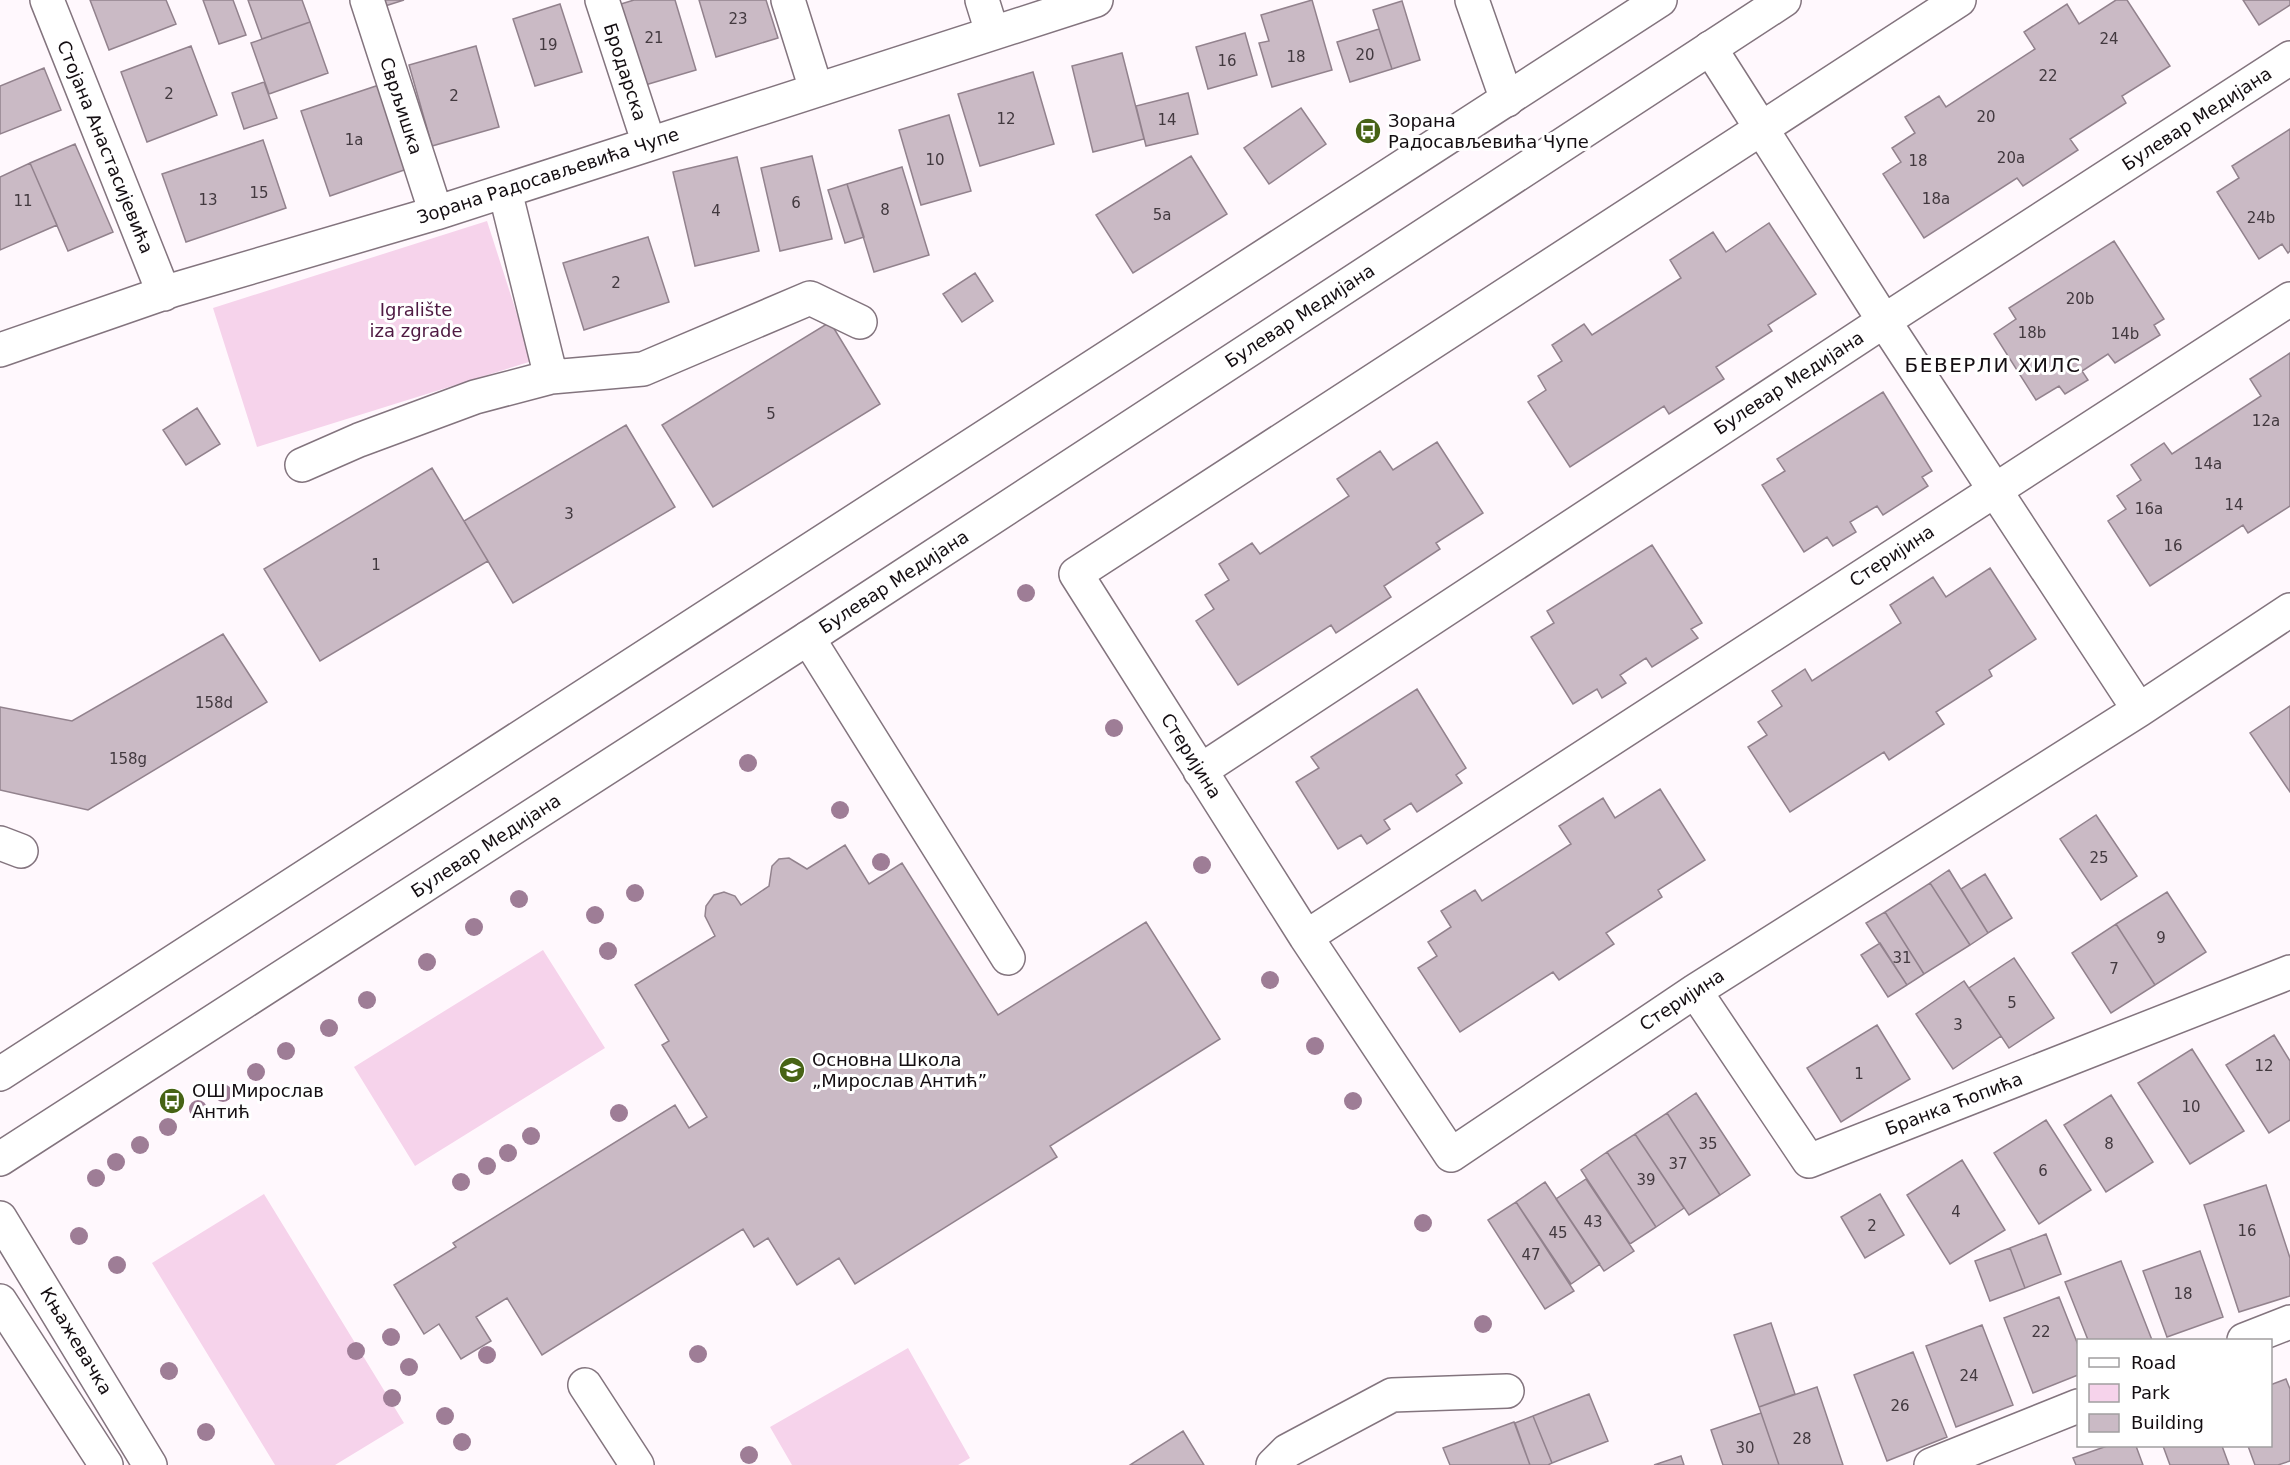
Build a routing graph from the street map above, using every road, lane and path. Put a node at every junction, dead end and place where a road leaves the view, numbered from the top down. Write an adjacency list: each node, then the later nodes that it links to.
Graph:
1 (47, 0): 20 (street, Стојана Анастасијевића)
2 (367, 0): 19 (street, Сврљишка)
3 (602, 0): 17 (street, Бродарска)
4 (788, 0): 14 (street)
5 (982, 0): 11 (street)
6 (1096, 0): 11 (street, Зорана Радосављевића Чупе)
7 (1472, 0): 15 (street)
8 (1660, 0): 15 (street)
9 (1784, 0): 12 (street, Булевар Медијана)
10 (1959, 0): 16 (street)
11 (992, 32): 14 (street, Зорана Радосављевића Чупе)
12 (1710, 48): 16 (street); 29 (street, Булевар Медијана)
13 (2290, 58): 22 (street, Булевар Медијана)
14 (816, 89): 17 (street, Зорана Радосављевића Чупе)
15 (1507, 100): 36 (street)
16 (1761, 129): 22 (street); 31 (street, Стеријина)
17 (649, 144): 18 (street, Зорана Радосављевића Чупе)
18 (504, 191): 19 (street, Зорана Радосављевића Чупе); 25 (street)
19 (436, 213): 20 (street, Зорана Радосављевића Чупе)
20 (164, 294): 24 (street, Зорана Радосављевића Чупе)
21 (2290, 299): 27 (street, Стеријина)
22 (1884, 321): 27 (street); 31 (street, Булевар Медијана)
23 (860, 322): 25 (street)
24 (0, 350)
25 (551, 377): 26 (street)
26 (302, 465)
27 (1995, 488): 30 (street); 32 (street, Стеријина)
28 (2290, 610): 30 (street, Стеријина)
29 (808, 638): 33 (street); 37 (street, Булевар Медијана)
30 (2139, 710): 35 (street, Стеријина)
31 (1200, 771): 32 (street, Стеријина)
32 (1306, 937): 35 (street, Стеријина)
33 (1008, 958)
34 (2290, 972): 35 (street, Бранка Ћопића)
35 (1695, 991)
36 (0, 1074)
37 (0, 1159)
38 (0, 1218): 46 (street, Књажевачка)
39 (0, 1301): 45 (street)
40 (2290, 1322): 41 (street)
41 (2249, 1339)
42 (585, 1385): 47 (street)
43 (1507, 1391): 48 (street)
44 (2077, 1407): 49 (street)
45 (106, 1465)
46 (150, 1465)
47 (638, 1465)
48 (1273, 1465)
49 (1930, 1465)

